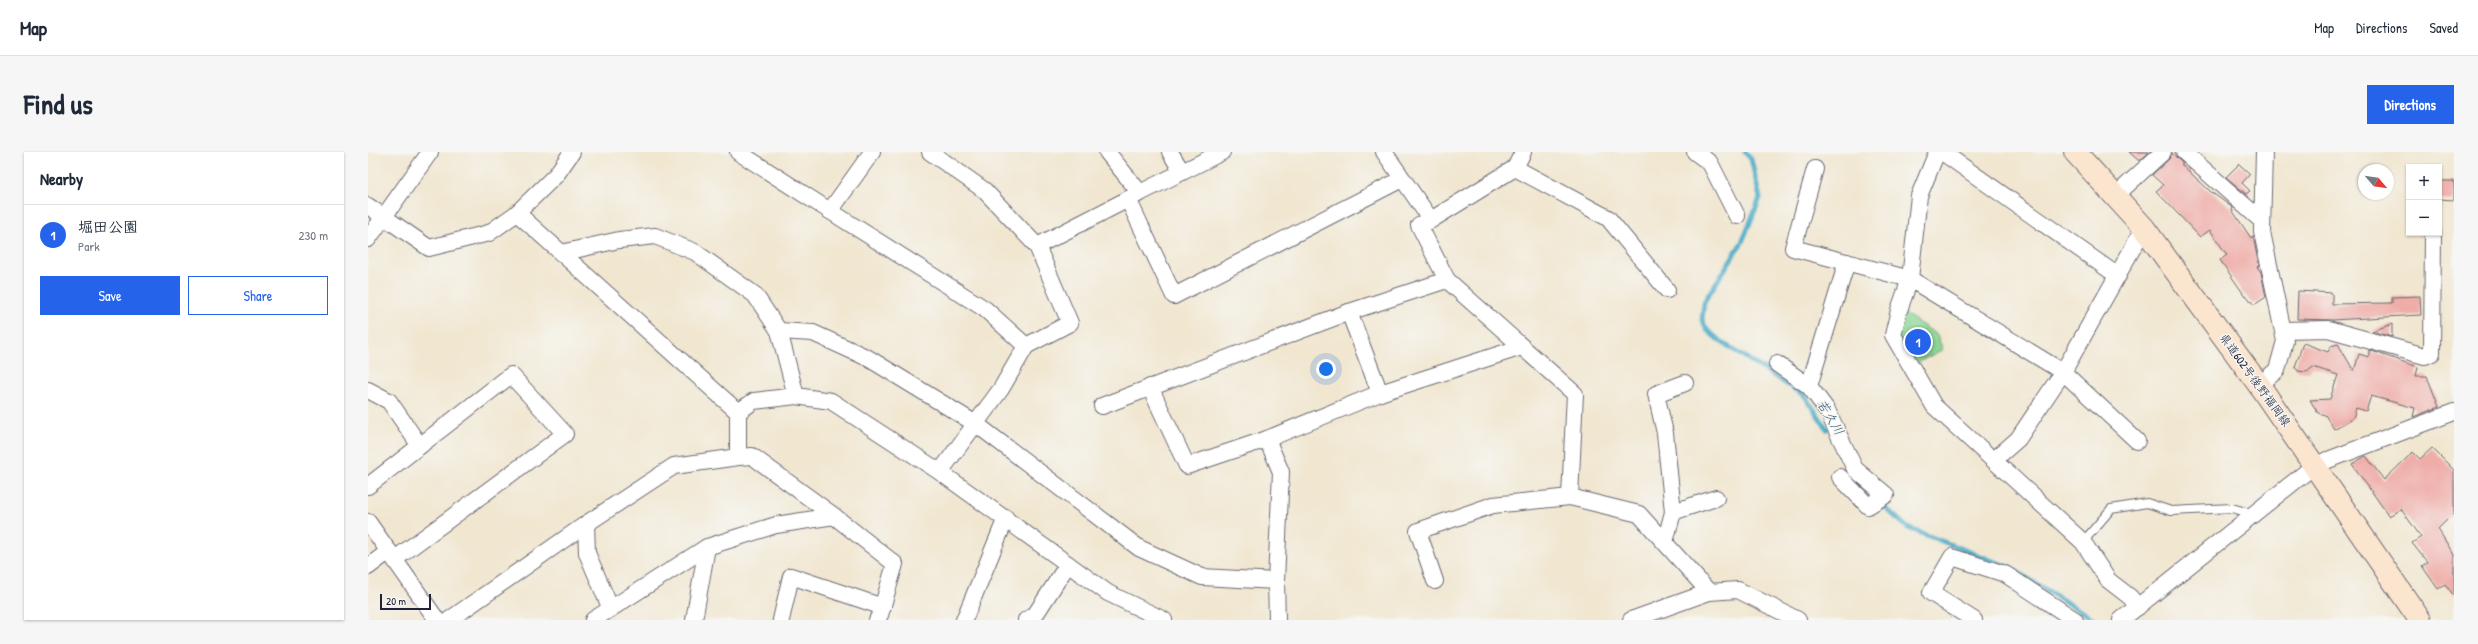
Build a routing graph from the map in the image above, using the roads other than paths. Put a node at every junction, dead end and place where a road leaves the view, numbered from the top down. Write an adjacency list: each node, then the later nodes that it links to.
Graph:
1 (430, 152): 27 (street)
2 (572, 152): 26 (street)
3 (738, 152): 25 (street)
4 (872, 152): 25 (street)
5 (930, 152): 34 (street)
6 (1107, 152): 22 (street)
7 (1170, 152): 20 (street)
8 (1222, 152): 20 (street)
9 (1384, 152): 21 (street)
10 (1523, 152): 18 (street)
11 (1695, 152): 28 (street)
12 (1937, 152): 38 (street)
13 (1942, 152): 37 (street)
14 (2075, 152): 23 (main road, 県道602号後野福岡線)
15 (2163, 152): 23 (street)
16 (2184, 152): 30 (street)
17 (2264, 152): 30 (street)
18 (1515, 168): 29 (street); 40 (street)
19 (1815, 169): 36 (street)
20 (1182, 172): 22 (street)
21 (1402, 179): 22 (street); 29 (street)
22 (1134, 196): 34 (street)
23 (2115, 196): 31 (main road, 県道602号後野福岡線)
24 (368, 206): 27 (street)
25 (830, 211): 44 (street)
26 (517, 213): 27 (street); 35 (street)
27 (383, 216): 33 (street)
28 (1737, 216)
29 (1431, 220): 39 (street)
30 (2262, 221): 42 (street)
31 (2144, 228): 37 (street); 49 (main road, 県道602号後野福岡線)
32 (2433, 236): 42 (street)
33 (368, 239)
34 (1037, 246): 44 (street)
35 (560, 253): 43 (street); 56 (street)
36 (1847, 262): 38 (street); 50 (street)
37 (2118, 276): 47 (street)
38 (1910, 279): 47 (street); 63 (street)
39 (1447, 280): 41 (street); 45 (street)
40 (1667, 290)
41 (1349, 312): 51 (street); 53 (street)
42 (2283, 330): 49 (street)
43 (779, 331): 54 (street); 58 (street)
44 (1026, 346): 58 (street)
45 (1522, 347): 53 (street); 68 (street)
46 (1777, 364): 50 (street)
47 (2063, 372): 60 (street); 63 (street)
48 (1685, 383): 70 (street)
49 (2259, 385): 64 (main road, 県道602号後野福岡線)
50 (1809, 386): 66 (street)
51 (1150, 387): 55 (street); 59 (street)
52 (368, 390): 61 (street)
53 (1380, 393): 59 (street)
54 (796, 396): 56 (street); 65 (street)
55 (1102, 406)
56 (738, 412): 62 (street)
57 (2454, 412): 64 (street)
58 (976, 424): 65 (street); 82 (street)
59 (1267, 439): 82 (street)
60 (2137, 441)
61 (420, 446): 67 (street); 79 (street)
62 (738, 457): 72 (street); 75 (street)
63 (1994, 460): 77 (street)
64 (2315, 465): 71 (street); 102 (main road, 県道602号後野福岡線)
65 (940, 472): 73 (street)
66 (1840, 477)
67 (368, 486)
68 (1570, 497): 76 (street); 83 (street)
69 (1716, 498): 70 (street)
70 (1673, 512): 76 (street)
71 (2254, 514): 77 (lane); 85 (street)
72 (834, 516): 78 (street); 87 (street)
73 (1006, 518): 80 (street); 94 (street)
74 (368, 522): 79 (street)
75 (586, 524): 86 (street); 90 (street)
76 (1665, 542): 84 (street)
77 (2083, 542): 85 (street)
78 (706, 547): 86 (street); 92 (street)
79 (392, 555): 81 (street); 89 (street)
80 (1068, 564): 95 (street); 96 (street)
81 (368, 567)
82 (1276, 581): 97 (street)
83 (1435, 581)
84 (1710, 592): 98 (street); 99 (street)
85 (2138, 606): 88 (street)
86 (610, 607): 91 (street)
87 (880, 613): 93 (street)
88 (2124, 619)
89 (437, 620)
90 (449, 620)
91 (593, 620)
92 (694, 620)
93 (780, 620)
94 (964, 620)
95 (1026, 620)
96 (1164, 620)
97 (1277, 620)
98 (1631, 620)
99 (1798, 620)
100 (1974, 620): 101 (street)
101 (2075, 620)
102 (2420, 620)

